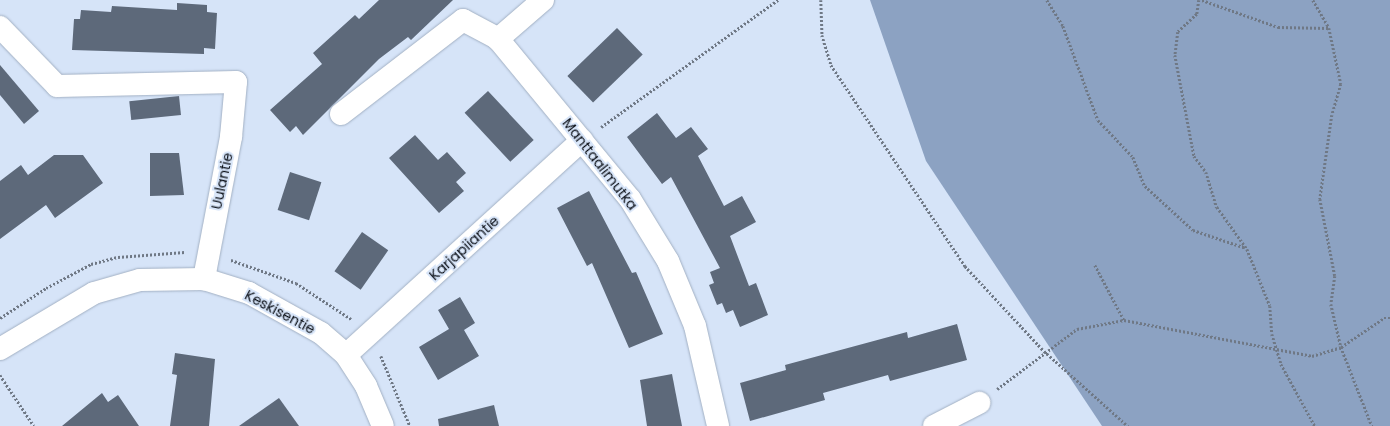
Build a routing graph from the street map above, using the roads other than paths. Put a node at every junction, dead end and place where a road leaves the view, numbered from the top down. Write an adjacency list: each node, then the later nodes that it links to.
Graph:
1 (543, 0): 3 (street)
2 (0, 27): 6 (street, Uulantie)
3 (498, 39): 4 (street); 5 (street, Manttaalimutka)
4 (341, 114)
5 (582, 140): 8 (street, Karjapiiantie); 11 (street, Manttaalimutka)
6 (204, 279): 7 (street, Keskisentie); 8 (street, Keskisentie)
7 (0, 349)
8 (346, 355): 10 (street, Keskisentie)
9 (979, 403): 12 (street)
10 (383, 426)
11 (718, 426)
12 (934, 426)

